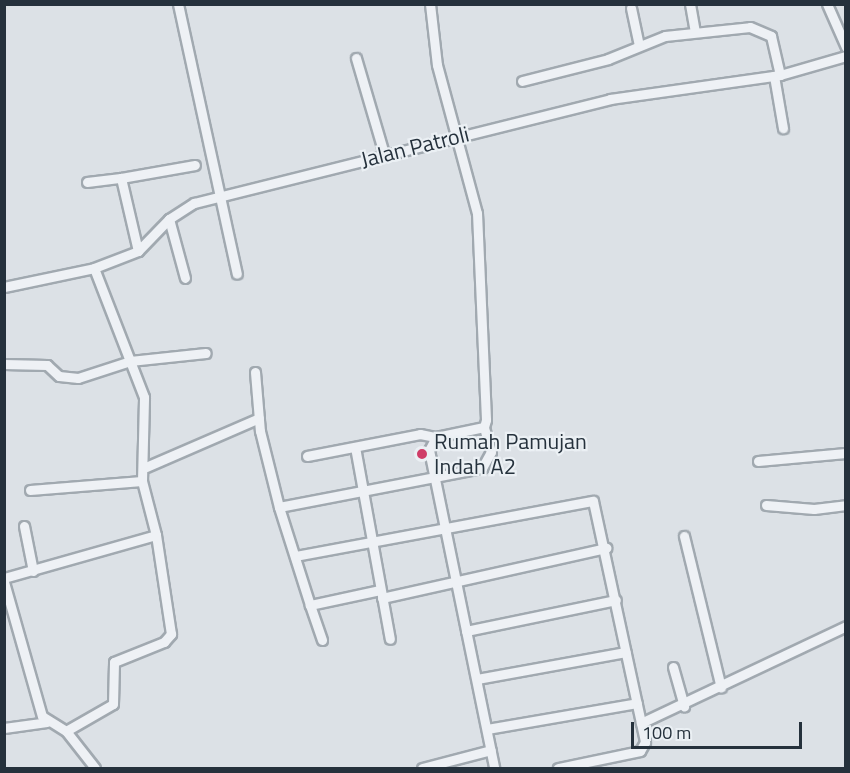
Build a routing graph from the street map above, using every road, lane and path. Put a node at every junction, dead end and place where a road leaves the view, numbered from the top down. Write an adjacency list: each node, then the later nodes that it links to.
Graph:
1 (178, 4): 19 (street)
2 (430, 4): 14 (street)
3 (690, 4): 6 (street)
4 (827, 4): 8 (street)
5 (631, 8): 7 (street)
6 (695, 31): 7 (street); 11 (street)
7 (639, 45): 12 (street)
8 (846, 47)
9 (846, 56): 11 (street, Jalan Patroli)
10 (356, 58): 15 (street)
11 (777, 75): 13 (street); 14 (street, Jalan Patroli)
12 (522, 81)
13 (783, 128)
14 (454, 137): 15 (street, Jalan Patroli); 31 (street)
15 (384, 154): 19 (street, Jalan Patroli)
16 (195, 165): 17 (street)
17 (121, 178): 18 (street); 21 (street)
18 (87, 182)
19 (223, 196): 20 (street, Jalan Patroli); 23 (street)
20 (169, 219): 21 (street, Jalan Patroli); 24 (street)
21 (138, 251): 22 (street, Jalan Patroli)
22 (94, 268): 25 (street, Jalan Patroli); 27 (street)
23 (237, 274)
24 (185, 278)
25 (4, 287)
26 (206, 353): 27 (street)
27 (130, 361): 28 (street); 37 (street)
28 (4, 364)
29 (255, 372): 30 (street)
30 (259, 418): 37 (street); 44 (street)
31 (484, 427): 32 (street); 38 (street)
32 (436, 437): 33 (street); 38 (street)
33 (356, 447): 35 (street); 41 (street)
34 (846, 453): 36 (street)
35 (307, 456)
36 (758, 461)
37 (146, 467): 39 (street)
38 (435, 477): 41 (street); 46 (street)
39 (142, 481): 40 (street); 47 (street)
40 (30, 490)
41 (363, 492): 44 (street); 49 (street)
42 (766, 504): 43 (street)
43 (846, 505)
44 (279, 507): 51 (street)
45 (24, 526): 52 (street)
46 (443, 526): 49 (street); 50 (street); 54 (street)
47 (156, 535): 52 (street); 72 (street)
48 (684, 536): 65 (street)
49 (371, 543): 51 (street); 55 (street)
50 (606, 548): 54 (street); 56 (street)
51 (295, 556): 57 (street)
52 (33, 571): 53 (street)
53 (4, 580): 68 (street)
54 (455, 582): 55 (street); 59 (street)
55 (381, 594): 57 (street); 60 (street)
56 (616, 600): 59 (street); 62 (street)
57 (310, 605): 61 (street)
58 (846, 626): 65 (street)
59 (466, 631): 64 (street)
60 (390, 639)
61 (322, 640)
62 (626, 652): 64 (street); 66 (street)
63 (673, 667): 67 (street)
64 (477, 679): 71 (street)
65 (721, 688): 67 (street)
66 (637, 703): 69 (street); 71 (street)
67 (684, 706): 69 (street)
68 (47, 722): 70 (street); 72 (street)
69 (641, 723): 77 (street)
70 (4, 728)
71 (487, 729): 73 (street)
72 (66, 731): 74 (street)
73 (491, 750): 75 (street); 76 (street)
74 (95, 768)
75 (422, 768)
76 (494, 768)
77 (558, 768)

